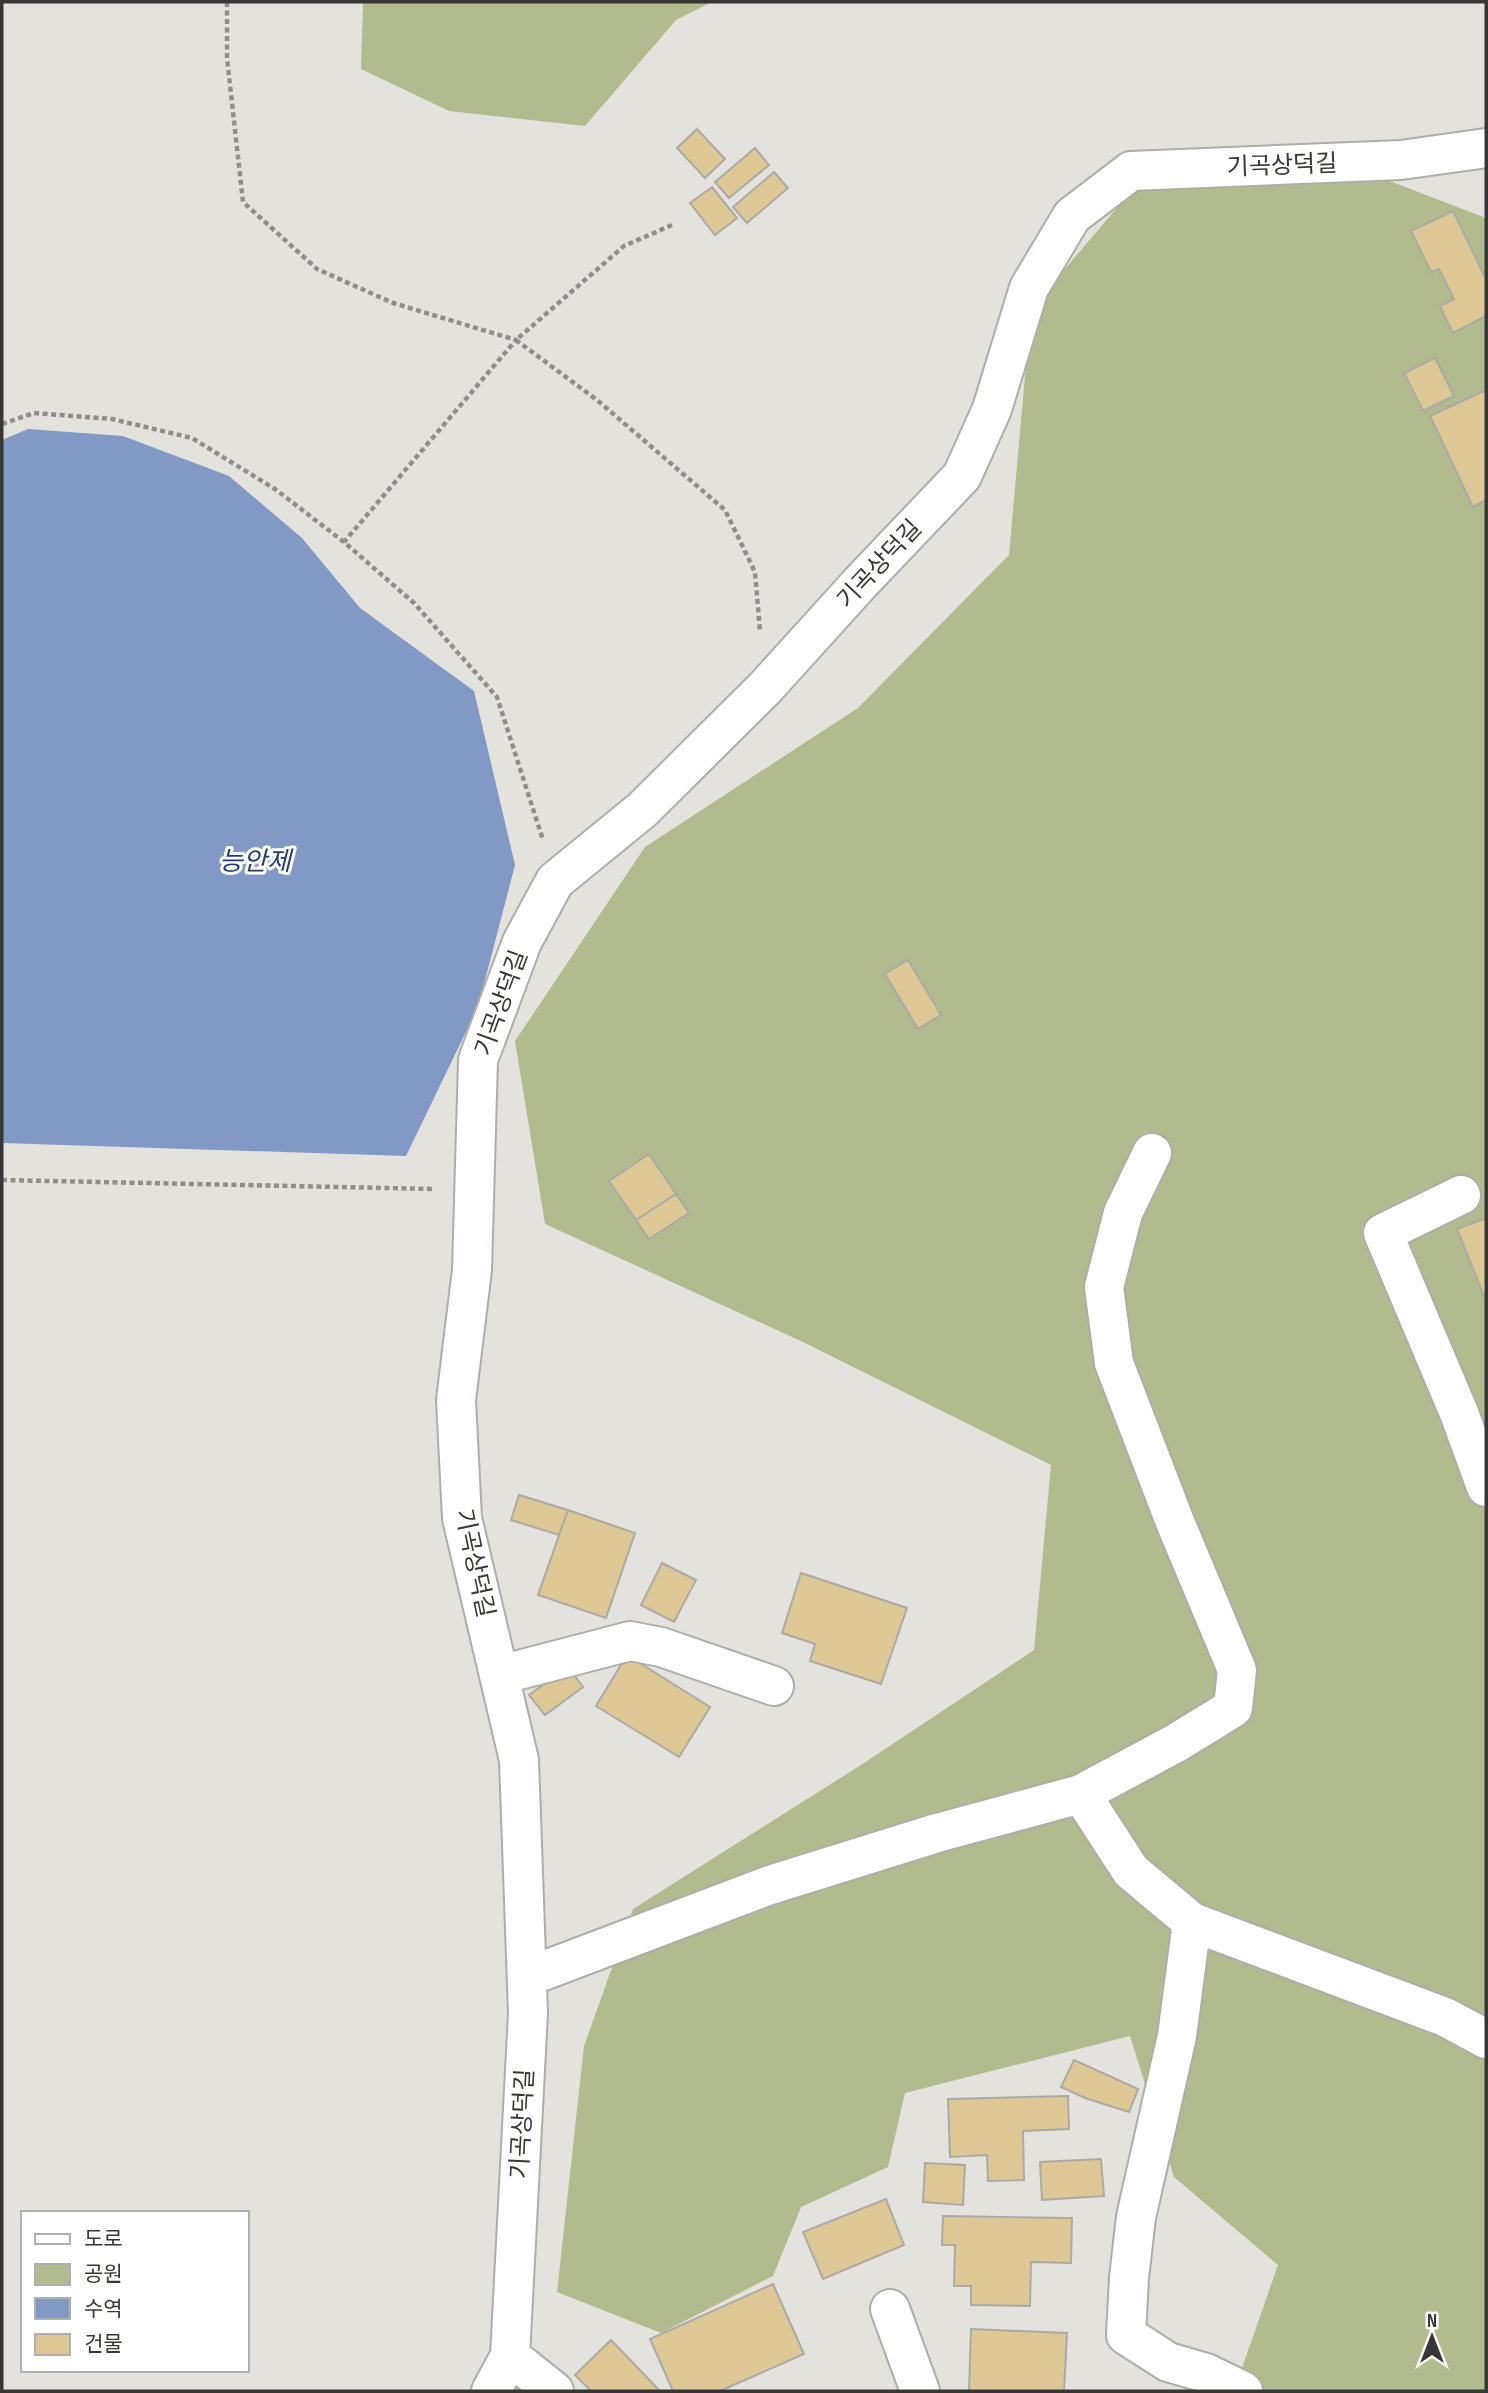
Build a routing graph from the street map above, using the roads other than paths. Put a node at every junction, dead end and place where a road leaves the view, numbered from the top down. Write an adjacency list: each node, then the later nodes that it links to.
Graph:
1 (1486, 148): 6 (street, 기곡상덕길)
2 (1152, 1153): 8 (street)
3 (1461, 1195): 4 (street)
4 (1473, 1409): 5 (street)
5 (1486, 1487)
6 (499, 1675): 7 (street); 10 (street, 기곡상덕길)
7 (775, 1686)
8 (1081, 1794): 9 (street); 10 (street)
9 (1192, 1922): 11 (street); 17 (street)
10 (527, 1977): 13 (street, 기곡상덕길)
11 (1486, 2039)
12 (890, 2309): 16 (street)
13 (509, 2357): 14 (street); 15 (street)
14 (491, 2391)
15 (554, 2391)
16 (920, 2391)
17 (1243, 2391)

